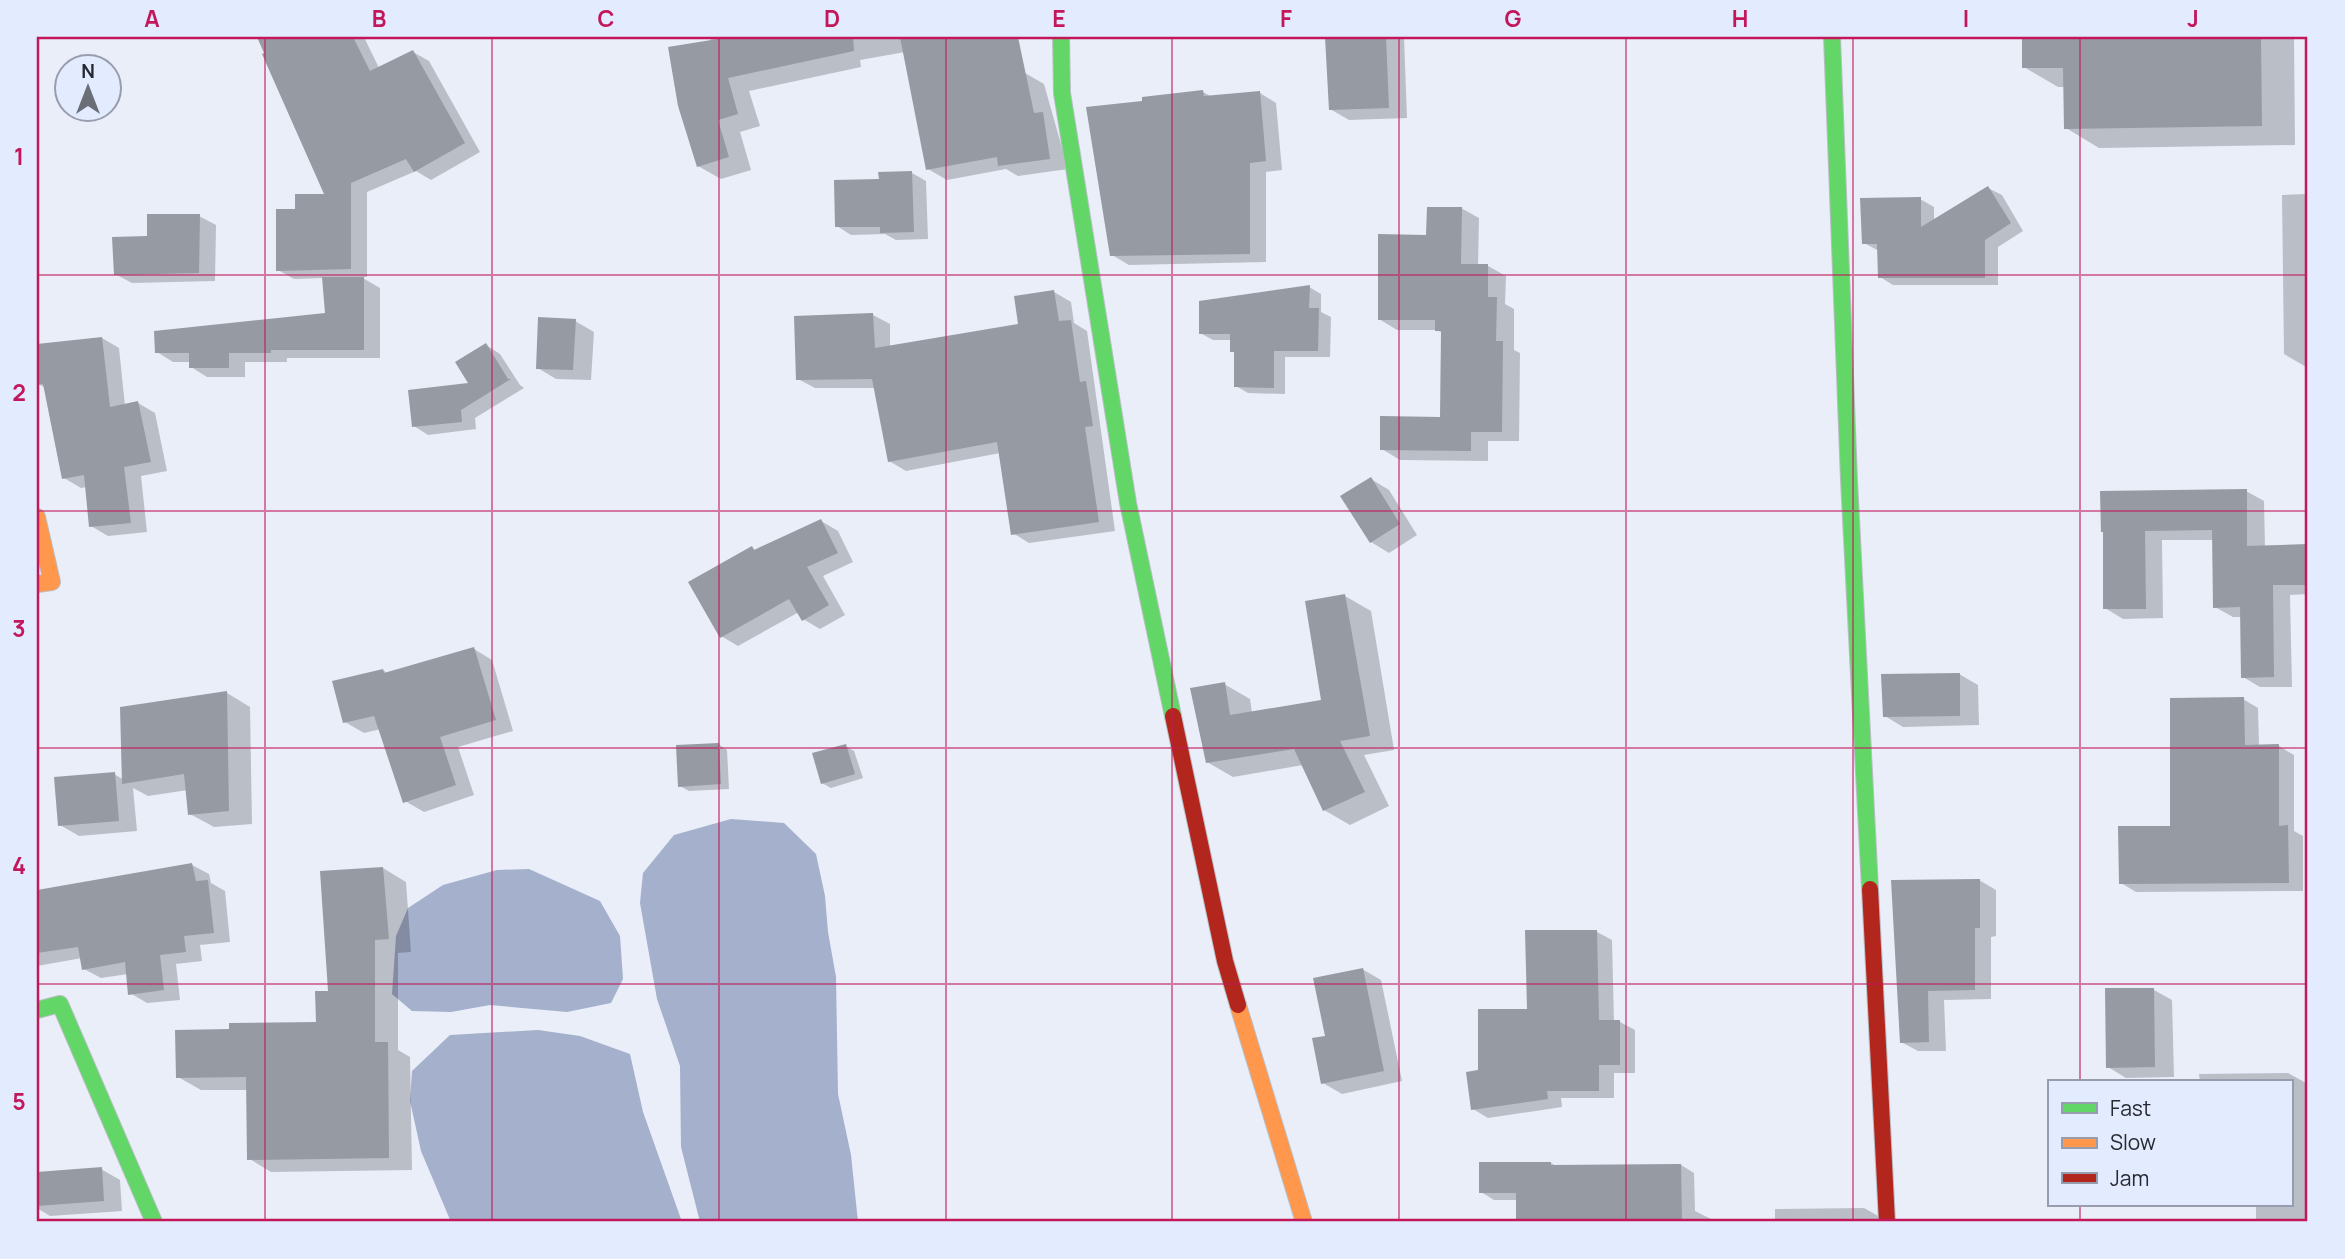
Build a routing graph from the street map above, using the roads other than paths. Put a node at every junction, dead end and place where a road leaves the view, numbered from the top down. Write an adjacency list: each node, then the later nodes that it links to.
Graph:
1 (1062, 37): 7 (street)
2 (1832, 37): 8 (street)
3 (37, 517): 4 (street)
4 (37, 584)
5 (37, 1010): 6 (street)
6 (154, 1222)
7 (1304, 1222)
8 (1886, 1222)

